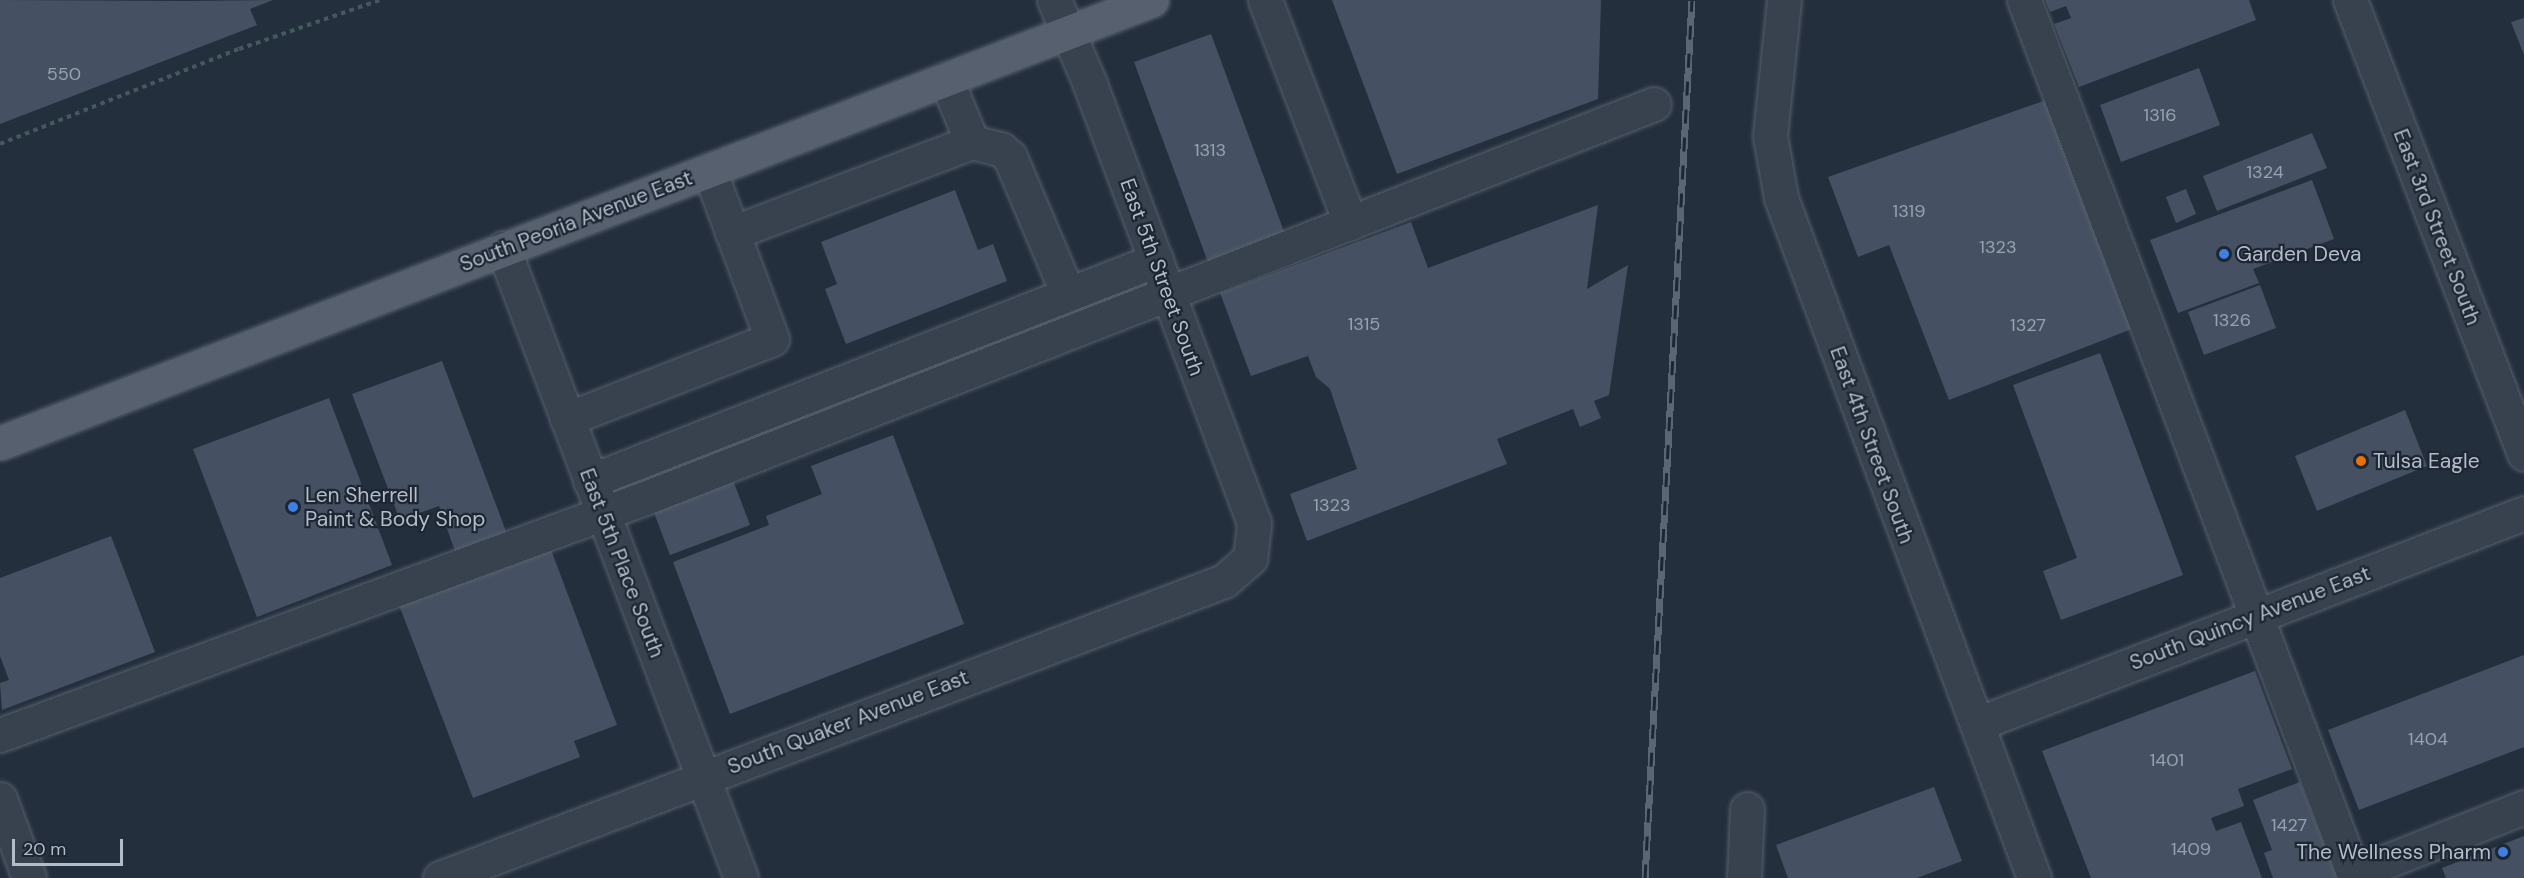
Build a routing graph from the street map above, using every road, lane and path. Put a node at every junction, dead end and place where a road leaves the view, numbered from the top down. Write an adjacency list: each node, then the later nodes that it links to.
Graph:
1 (380, 0): 12 (path)
2 (1054, 0): 8 (street, East 5th Street South)
3 (1152, 0): 8 (main road, South Peoria Avenue East)
4 (1265, 0): 14 (street)
5 (1784, 0): 28 (street, East 4th Street South)
6 (2024, 0): 27 (street)
7 (2350, 0): 22 (street, East 3rd Street South)
8 (1067, 32): 9 (main road, South Peoria Avenue East); 17 (street, East 5th Street South)
9 (946, 79): 11 (street); 13 (main road, South Peoria Avenue East)
10 (1654, 104): 14 (street)
11 (972, 142): 15 (street); 18 (street)
12 (0, 144)
13 (709, 170): 15 (street); 16 (main road, South Peoria Avenue East)
14 (1350, 223): 19 (street)
15 (732, 233): 20 (street)
16 (503, 248): 20 (street, East 5th Place South); 21 (main road, South Peoria Avenue East)
17 (1156, 260): 18 (street); 19 (street, East 5th Street South)
18 (1068, 294): 23 (street)
19 (1169, 294): 24 (street); 26 (street, East 5th Street South)
20 (567, 419): 23 (street, East 5th Place South)
21 (0, 443)
22 (2524, 454)
23 (590, 481): 24 (street, East 5th Place South)
24 (603, 513): 29 (street); 30 (street, East 5th Place South)
25 (2524, 513): 27 (street, South Quincy Avenue East)
26 (1250, 558): 30 (street, South Quaker Avenue East)
27 (2256, 615): 28 (street, South Quincy Avenue East); 34 (street)
28 (1977, 724): 39 (street, East 4th Street South)
29 (0, 735)
30 (704, 776): 36 (street, South Quaker Avenue East); 37 (street, East 5th Place South)
31 (0, 800): 35 (street)
32 (2524, 807): 34 (street)
33 (1747, 809): 38 (street)
34 (2354, 876)
35 (28, 878)
36 (440, 878)
37 (741, 878)
38 (1744, 878)
39 (2034, 878)

